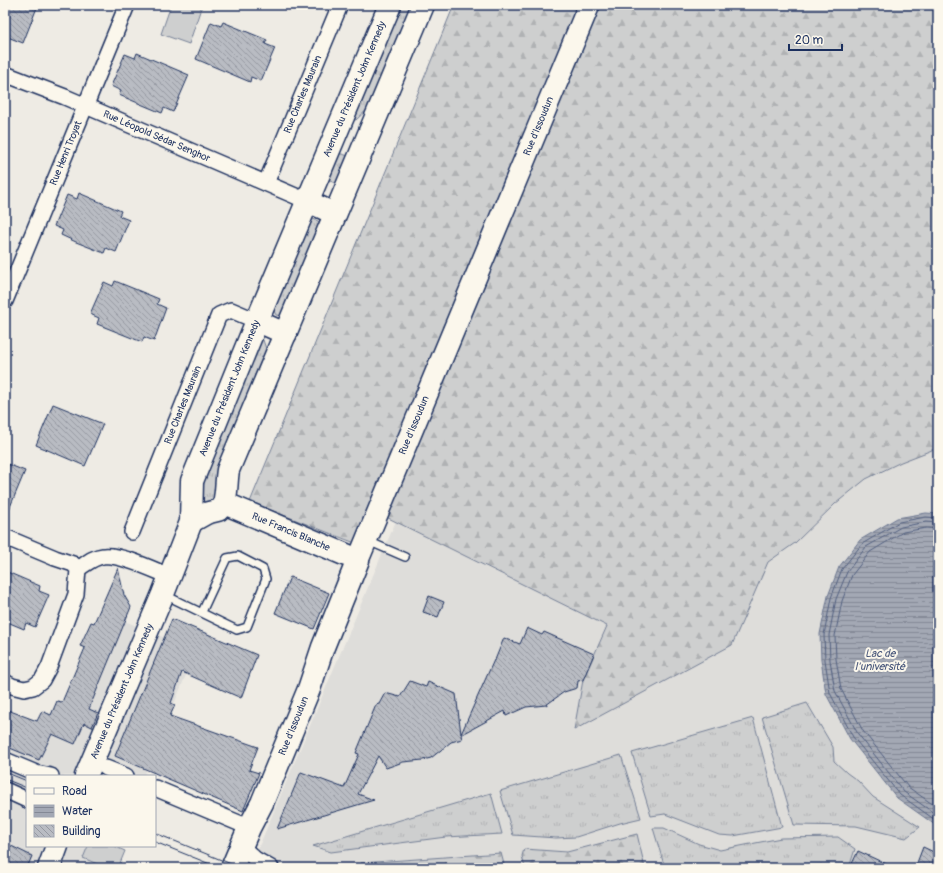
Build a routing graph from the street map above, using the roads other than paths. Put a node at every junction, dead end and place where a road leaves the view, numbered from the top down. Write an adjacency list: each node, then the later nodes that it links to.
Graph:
1 (127, 5): 7 (street, Rue Henri Troyat)
2 (340, 5): 8 (street, Rue Charles Maurain)
3 (390, 5): 9 (main road, Avenue du Président John Kennedy)
4 (423, 5): 10 (main road)
5 (589, 5): 18 (street, Rue d'Issoudun)
6 (5, 74): 7 (street, Rue Léopold Sédar Senghor)
7 (85, 106): 8 (street, Rue Léopold Sédar Senghor); 11 (street, Rue Henri Troyat)
8 (266, 183): 9 (street, Rue Léopold Sédar Senghor)
9 (307, 201): 10 (street); 12 (main road, Avenue du Président John Kennedy)
10 (335, 214): 13 (main road)
11 (5, 301)
12 (257, 321): 13 (street); 15 (main road, Avenue du Président John Kennedy); 16 (street, Rue Charles Maurain)
13 (286, 334): 14 (main road)
14 (224, 503): 15 (street); 18 (main road, Rue Francis Blanche)
15 (191, 522): 21 (main road, Avenue du Président John Kennedy)
16 (132, 532)
17 (5, 537): 20 (street)
18 (362, 550): 19 (lane); 32 (main road, Rue d'Issoudun)
19 (405, 557)
20 (78, 569): 21 (street); 23 (street)
21 (166, 585): 22 (lane); 25 (main road, Avenue du Président John Kennedy)
22 (202, 612): 22 (lane)
23 (5, 682)
24 (5, 760): 26 (street)
25 (96, 772): 27 (street)
26 (46, 775)
27 (118, 775)
28 (156, 788): 31 (street)
29 (5, 790): 30 (street)
30 (26, 800)
31 (241, 824)
32 (241, 846): 35 (main road, Rue d'Issoudun); 36 (street)
33 (57, 847): 34 (main road)
34 (48, 868)
35 (232, 868)
36 (272, 868)

